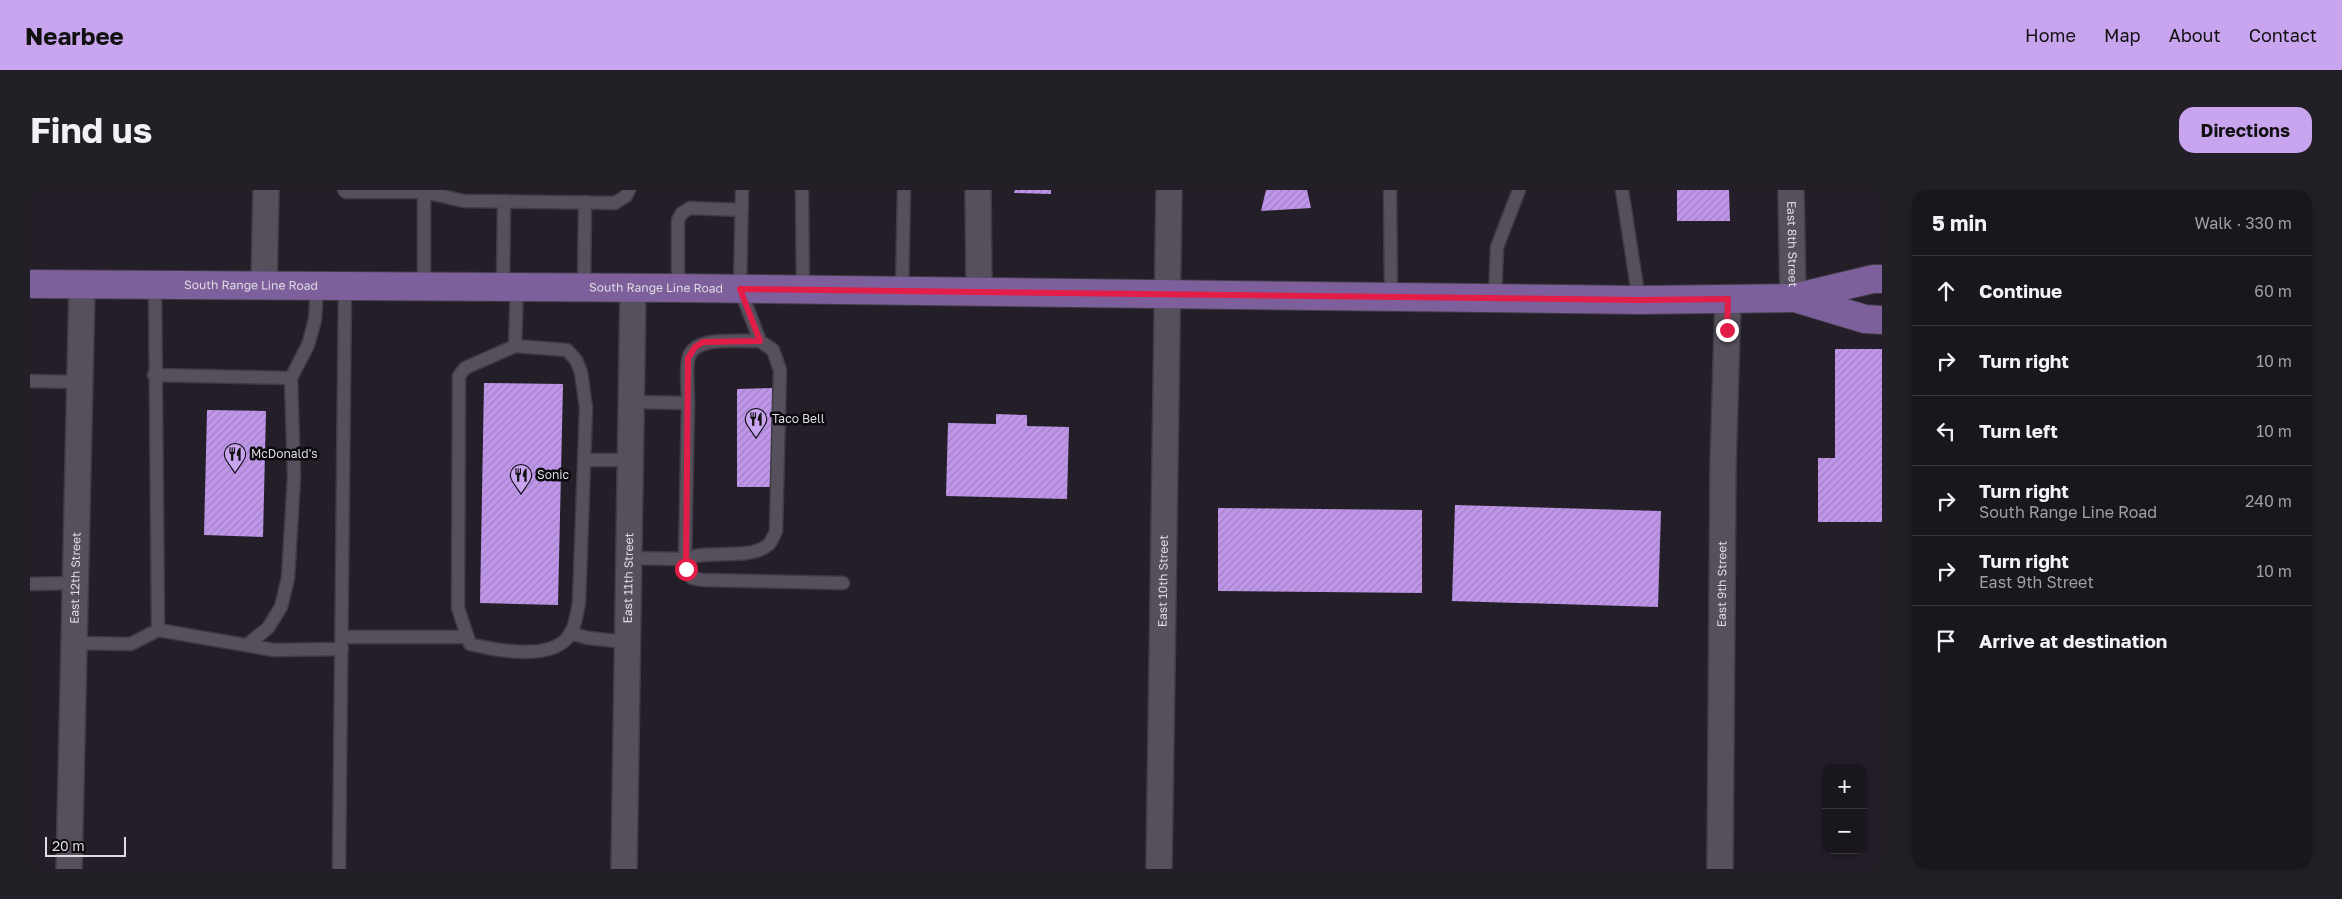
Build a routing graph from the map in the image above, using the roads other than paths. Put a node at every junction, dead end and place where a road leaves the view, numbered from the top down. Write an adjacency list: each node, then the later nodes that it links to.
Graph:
1 (266, 190): 22 (street)
2 (344, 190): 13 (lane)
3 (629, 190): 16 (lane)
4 (742, 190): 17 (lane)
5 (802, 190): 31 (lane)
6 (904, 190): 32 (lane)
7 (978, 190): 33 (street)
8 (1169, 190): 34 (street)
9 (1390, 190): 35 (lane)
10 (1519, 190): 36 (lane)
11 (1622, 190): 39 (lane)
12 (1791, 190): 37 (street, East 8th Street)
13 (424, 191): 14 (lane); 25 (lane)
14 (464, 195): 15 (lane)
15 (504, 201): 16 (lane); 26 (lane)
16 (585, 202): 27 (lane)
17 (742, 210): 29 (lane); 30 (lane)
18 (1882, 279): 37 (main road, South Range Line Road)
19 (30, 284): 20 (main road, South Range Line Road)
20 (82, 286): 21 (main road, South Range Line Road); 46 (street, East 12th Street)
21 (155, 286): 22 (main road, South Range Line Road); 43 (lane)
22 (264, 286): 23 (main road, South Range Line Road)
23 (317, 286): 24 (main road, South Range Line Road); 44 (lane)
24 (345, 286): 25 (main road, South Range Line Road); 61 (lane)
25 (424, 287): 26 (main road, South Range Line Road)
26 (510, 287): 27 (main road, South Range Line Road); 42 (lane)
27 (584, 288): 28 (main road, South Range Line Road)
28 (632, 288): 29 (main road, South Range Line Road); 47 (street, East 11th Street)
29 (678, 288): 30 (main road, South Range Line Road)
30 (740, 289): 31 (main road, South Range Line Road); 41 (lane)
31 (804, 290): 32 (main road, South Range Line Road)
32 (902, 291): 33 (main road, South Range Line Road)
33 (979, 292): 34 (main road, South Range Line Road)
34 (1167, 294): 35 (main road, South Range Line Road); 66 (street, East 10th Street)
35 (1391, 297): 36 (main road, South Range Line Road)
36 (1495, 298): 39 (main road, South Range Line Road)
37 (1793, 298): 38 (main road, South Range Line Road); 40 (main road, South Range Line Road)
38 (1728, 299): 39 (main road, South Range Line Road); 67 (street, East 9th Street)
39 (1639, 300)
40 (1882, 320)
41 (760, 341): 48 (lane); 52 (lane)
42 (515, 346): 49 (lane); 58 (lane)
43 (154, 375): 44 (lane); 56 (lane)
44 (290, 378): 62 (lane)
45 (30, 381): 46 (lane)
46 (78, 382): 55 (street, East 12th Street)
47 (631, 402): 48 (lane); 50 (street, East 11th Street)
48 (688, 403): 52 (lane)
49 (584, 460): 50 (lane); 57 (lane)
50 (630, 460): 51 (street, East 11th Street)
51 (629, 558): 52 (lane); 59 (street, East 11th Street)
52 (685, 559): 53 (lane)
53 (843, 583)
54 (30, 584): 55 (lane)
55 (75, 584): 60 (street, East 12th Street)
56 (158, 630): 60 (lane); 62 (lane)
57 (570, 633): 58 (lane); 59 (lane)
58 (467, 637): 61 (lane)
59 (628, 642): 65 (street, East 11th Street)
60 (74, 643): 63 (street, East 12th Street)
61 (342, 643): 62 (lane); 64 (lane)
62 (247, 645)
63 (69, 869)
64 (339, 869)
65 (624, 869)
66 (1159, 869)
67 (1720, 869)

